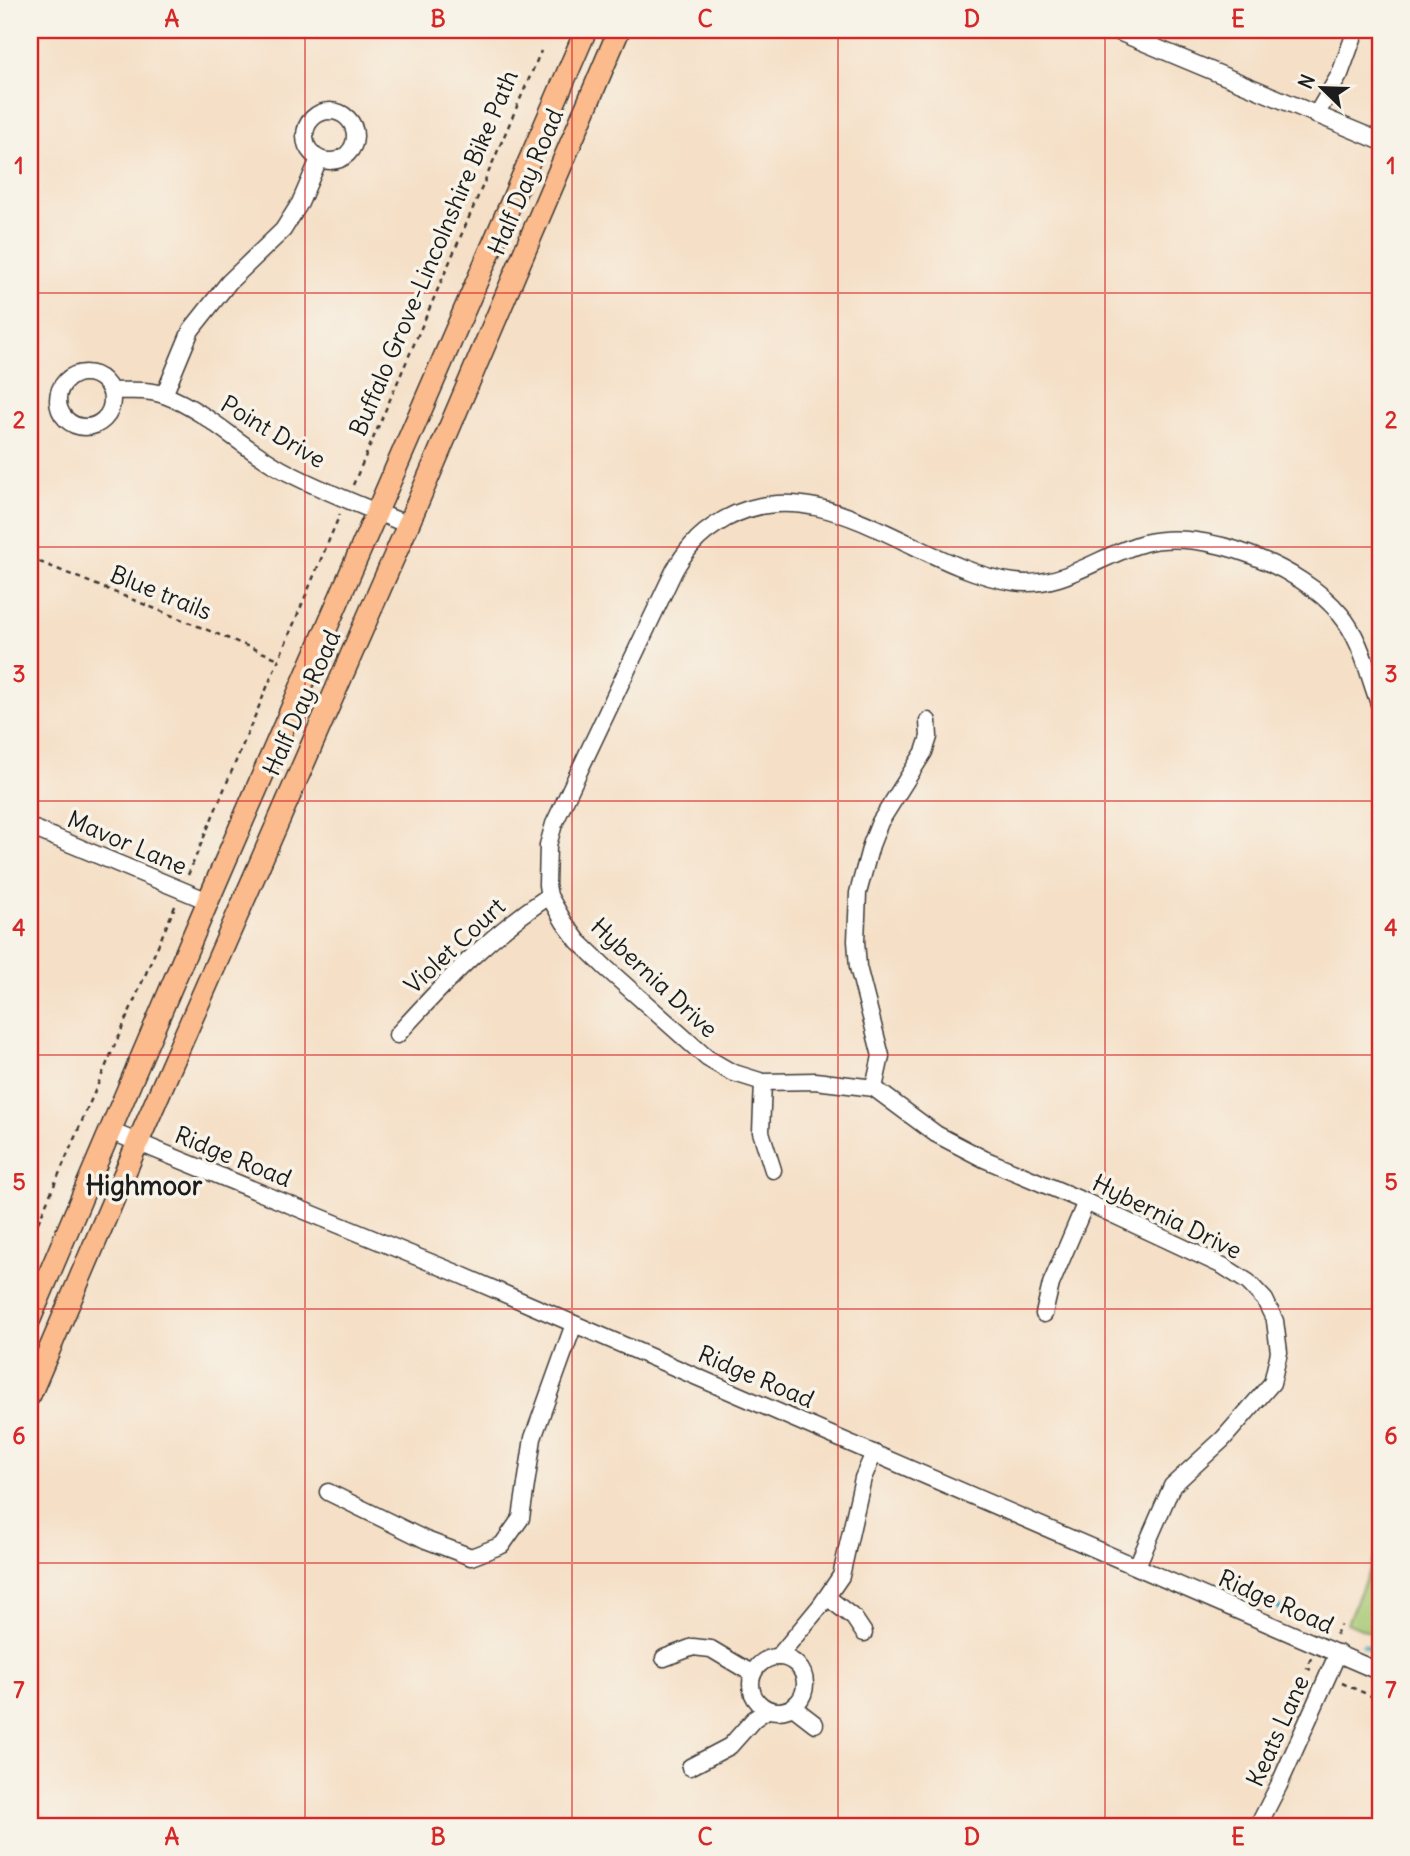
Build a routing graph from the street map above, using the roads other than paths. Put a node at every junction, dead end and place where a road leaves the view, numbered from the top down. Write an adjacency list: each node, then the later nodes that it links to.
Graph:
1 (586, 30): 10 (main road, Half Day Road)
2 (619, 30): 11 (main road, Half Day Road)
3 (1114, 30): 5 (street)
4 (1356, 30): 5 (street)
5 (1317, 115): 6 (street)
6 (1380, 141)
7 (319, 159): 9 (street)
8 (111, 391): 9 (street, Point Drive)
9 (164, 395): 10 (street, Point Drive)
10 (377, 512): 11 (street, Point Drive); 16 (main road, Half Day Road)
11 (408, 525): 21 (main road, Half Day Road)
12 (1380, 706): 15 (street, Hybernia Drive)
13 (928, 720): 19 (street)
14 (30, 827): 16 (street, Mavor Lane)
15 (549, 896): 17 (street, Violet Court); 18 (street, Hybernia Drive)
16 (208, 901): 20 (main road, Half Day Road)
17 (397, 1035)
18 (763, 1082): 19 (street, Hybernia Drive); 22 (street)
19 (874, 1088): 23 (street, Hybernia Drive)
20 (110, 1131): 21 (street, Ridge Road); 25 (main road, Half Day Road)
21 (138, 1142): 26 (street, Ridge Road); 27 (main road, Half Day Road)
22 (773, 1170)
23 (1086, 1202): 24 (street); 30 (street, Hybernia Drive)
24 (1044, 1314)
25 (30, 1319)
26 (574, 1324): 28 (street, Ridge Road); 29 (street)
27 (30, 1395)
28 (874, 1453): 30 (street, Ridge Road); 31 (street)
29 (328, 1492)
30 (1137, 1566): 33 (street, Ridge Road)
31 (827, 1597): 32 (street); 34 (street)
32 (864, 1633)
33 (1338, 1653): 36 (street, Ridge Road); 42 (street, Keats Lane)
34 (778, 1657): 37 (street); 38 (street)
35 (664, 1658): 37 (street)
36 (1380, 1672)
37 (753, 1674): 39 (street)
38 (793, 1707): 39 (street); 40 (street)
39 (767, 1710): 41 (street)
40 (816, 1724)
41 (690, 1767)
42 (1258, 1826)

